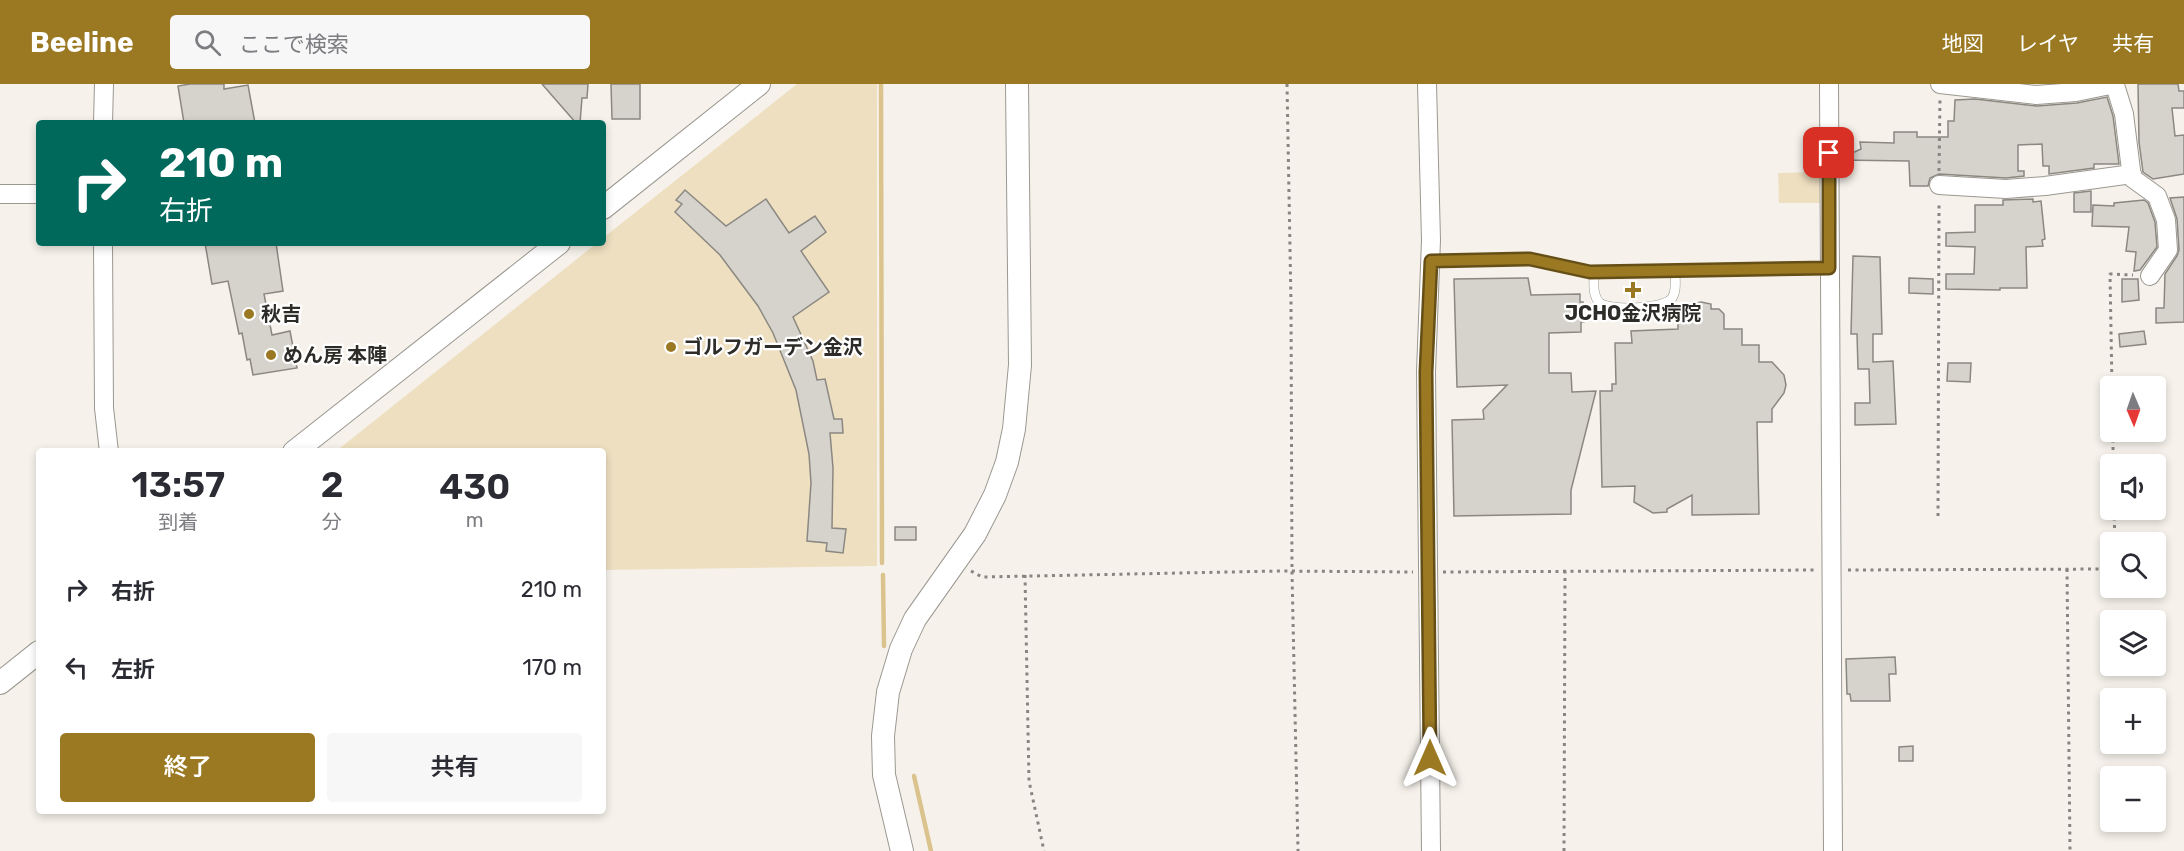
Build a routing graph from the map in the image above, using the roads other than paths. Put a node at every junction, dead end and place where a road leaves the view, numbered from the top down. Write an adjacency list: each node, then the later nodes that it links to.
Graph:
1 (104, 84): 8 (street)
2 (759, 84): 13 (street)
3 (1017, 84): 25 (street)
4 (1427, 84): 16 (street)
5 (1828, 84): 17 (street)
6 (2115, 84): 7 (street); 9 (street)
7 (1940, 85)
8 (103, 120)
9 (2132, 174): 10 (street); 20 (street)
10 (1939, 185)
11 (0, 194): 12 (street)
12 (36, 194)
13 (606, 206)
14 (103, 246): 21 (street)
15 (555, 246): 22 (street)
16 (1431, 261): 19 (lane); 26 (street)
17 (1829, 268): 18 (lane); 27 (street)
18 (1675, 271): 19 (lane); 19 (lane)
19 (1594, 272)
20 (2150, 276)
21 (109, 448)
22 (299, 448)
23 (36, 654): 24 (street)
24 (0, 683)
25 (902, 851)
26 (1431, 851)
27 (1833, 851)

